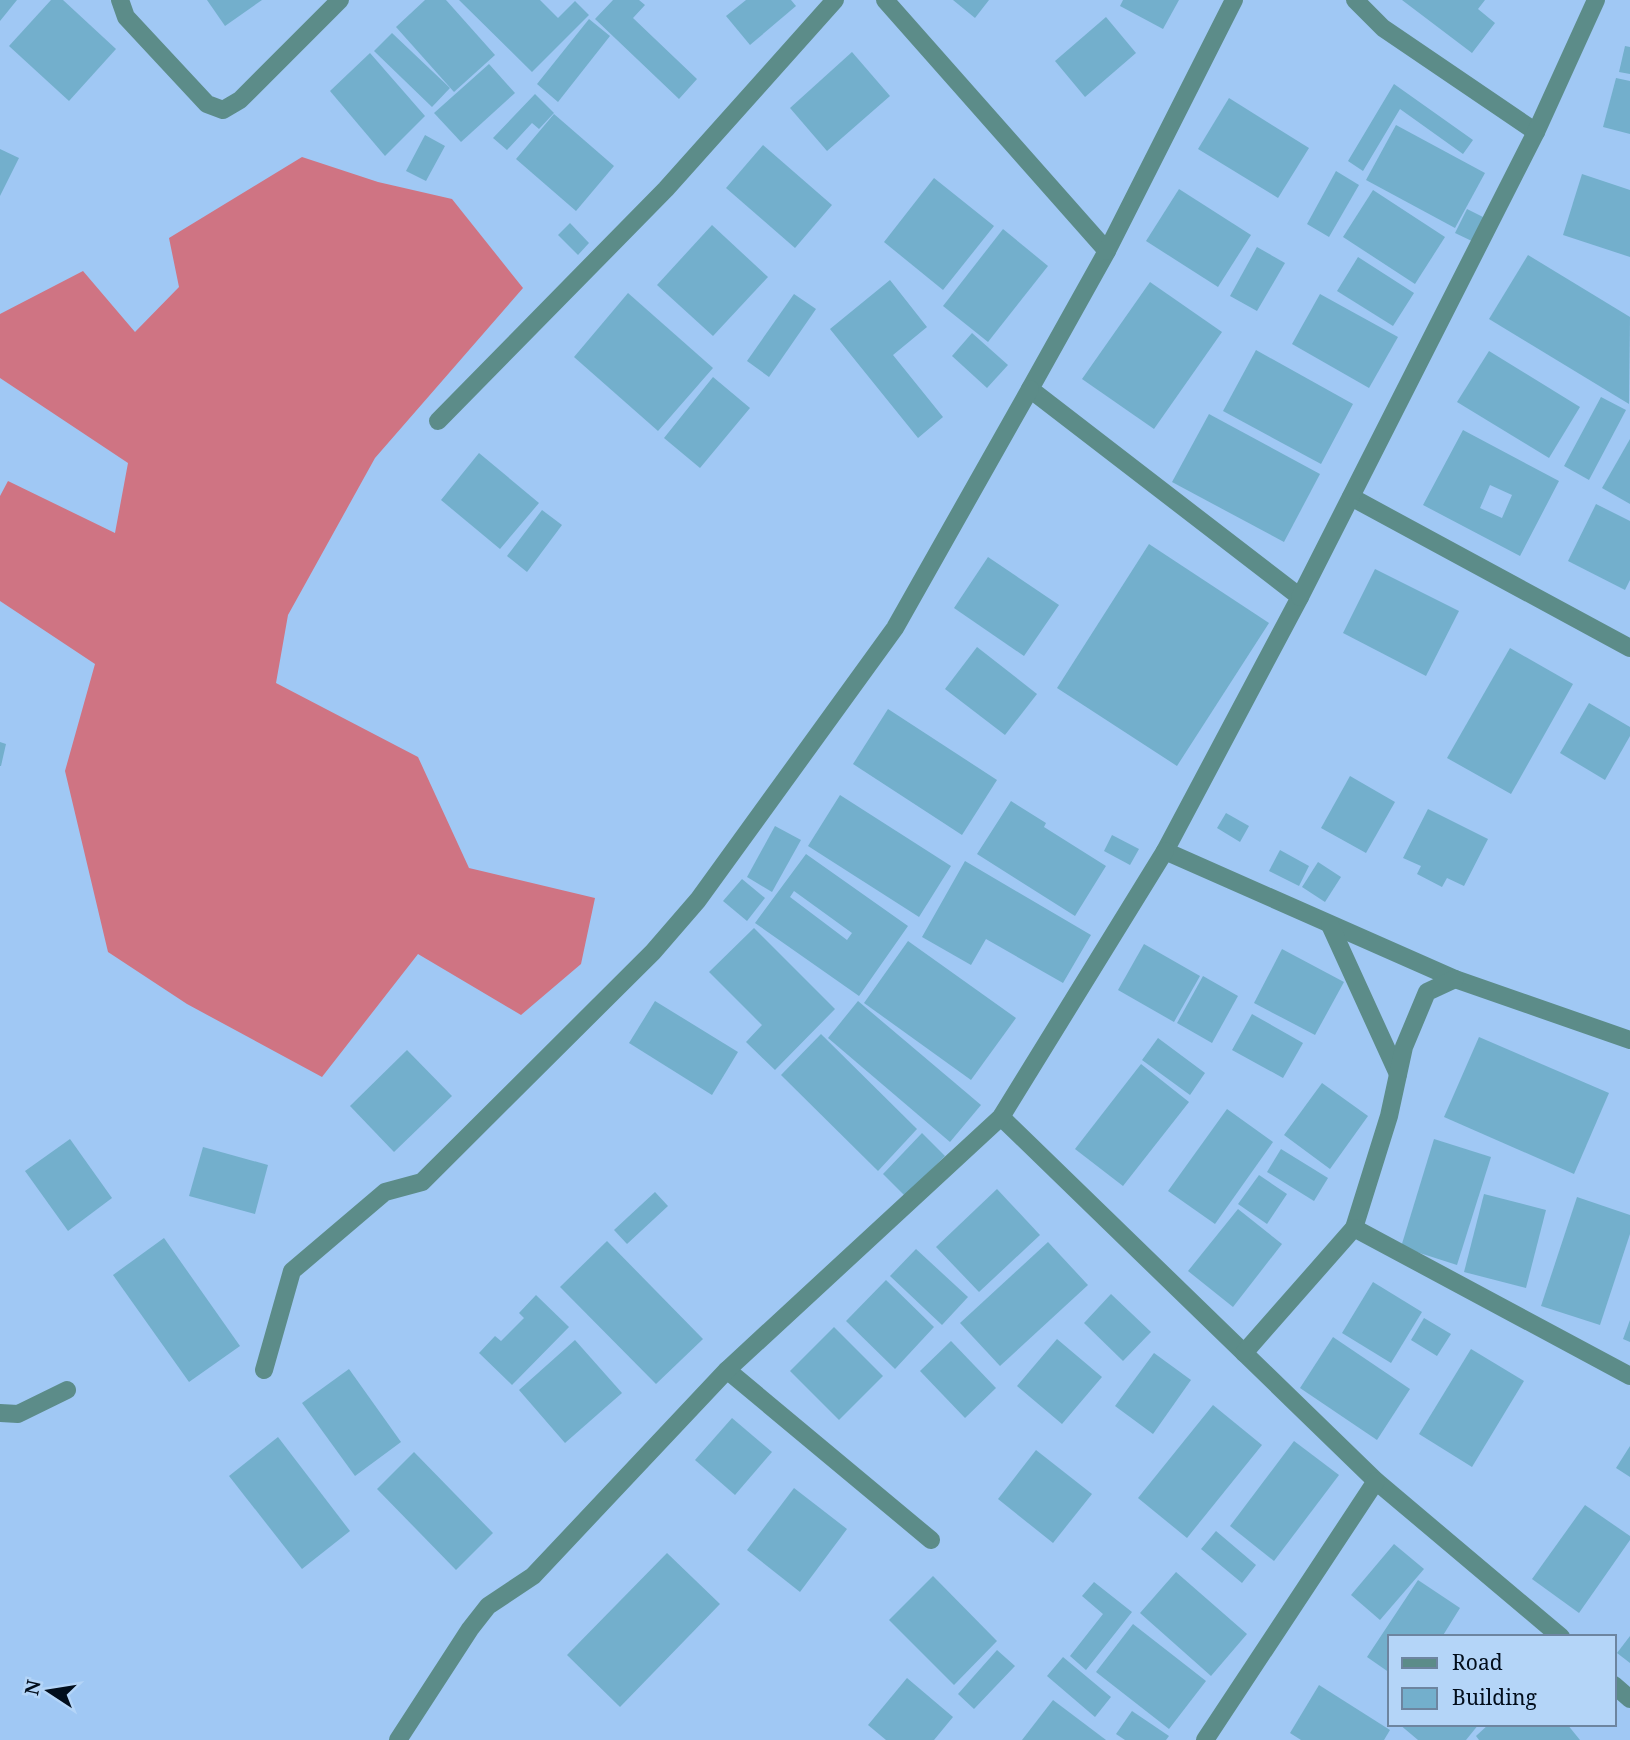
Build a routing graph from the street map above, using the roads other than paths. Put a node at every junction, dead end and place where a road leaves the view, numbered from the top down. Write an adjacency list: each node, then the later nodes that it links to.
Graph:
1 (120, 0): 2 (street)
2 (340, 0)
3 (835, 0): 11 (street)
4 (885, 0): 9 (street)
5 (1234, 0): 9 (street)
6 (1355, 0): 8 (street)
7 (1596, 0): 8 (street)
8 (1536, 132): 12 (street)
9 (1107, 251): 10 (street)
10 (1030, 389): 13 (street); 23 (street)
11 (438, 421)
12 (1351, 497): 13 (street); 14 (street)
13 (1300, 597): 15 (street)
14 (1630, 648)
15 (1165, 851): 16 (street); 20 (street)
16 (1330, 925): 17 (street); 19 (street)
17 (1455, 979): 18 (street); 19 (street)
18 (1630, 1040)
19 (1398, 1074): 21 (street)
20 (1001, 1117): 22 (street); 24 (street)
21 (1354, 1228): 22 (street); 25 (street)
22 (1244, 1353): 28 (street)
23 (264, 1370)
24 (727, 1370): 29 (street); 33 (street)
25 (1630, 1377)
26 (67, 1391): 27 (street)
27 (0, 1413)
28 (1377, 1481): 30 (street); 34 (street)
29 (931, 1540)
30 (1559, 1635)
31 (1616, 1687): 32 (street)
32 (1630, 1699)
33 (398, 1740)
34 (1205, 1740)

